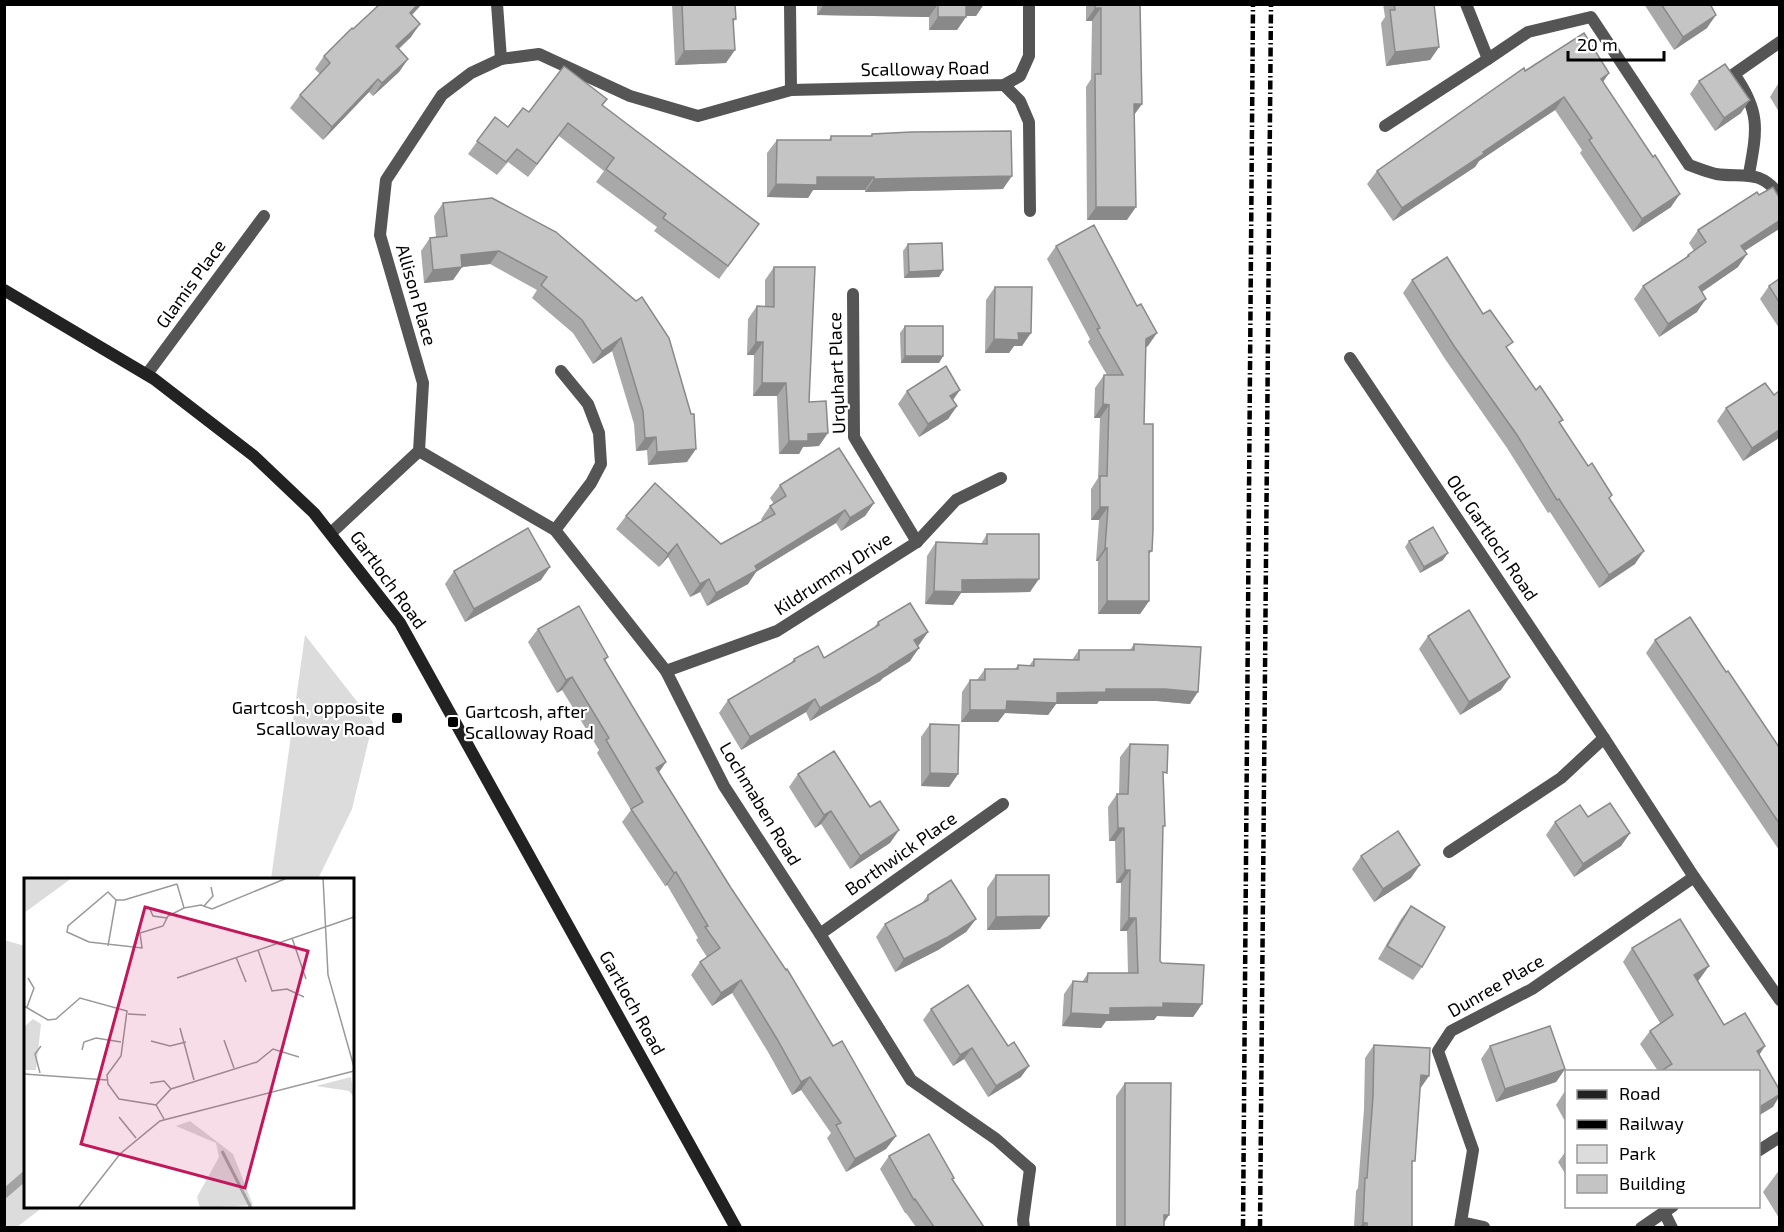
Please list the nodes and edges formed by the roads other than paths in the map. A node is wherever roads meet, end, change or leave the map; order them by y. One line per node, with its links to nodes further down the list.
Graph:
1 (497, 4): 6 (street)
2 (790, 4): 9 (street)
3 (1029, 4): 8 (street, Scalloway Road)
4 (1466, 4): 7 (street)
5 (1779, 42): 11 (street)
6 (501, 59): 9 (street, Allison Place); 20 (street, Allison Place)
7 (1488, 59): 10 (street); 11 (street)
8 (1004, 85): 9 (street, Scalloway Road); 13 (street)
9 (791, 90)
10 (1385, 126)
11 (1749, 174): 12 (street)
12 (1779, 196)
13 (1030, 211)
14 (264, 216): 19 (street, Glamis Place)
15 (4, 290): 19 (main road, Gartloch Road)
16 (853, 294): 24 (street, Urquhart Place)
17 (1350, 358): 26 (street, Old Gartloch Road)
18 (561, 371): 22 (street)
19 (147, 374): 23 (main road, Gartloch Road)
20 (419, 451): 22 (street, Lochmaben Road); 23 (street)
21 (1002, 478): 24 (street, Kildrummy Drive)
22 (555, 530): 25 (street, Lochmaben Road)
23 (331, 533): 36 (main road, Gartloch Road)
24 (917, 542): 25 (street, Kildrummy Drive)
25 (666, 671): 30 (street, Lochmaben Road)
26 (1604, 738): 28 (street); 29 (street, Old Gartloch Road)
27 (1003, 804): 30 (street, Borthwick Place)
28 (1449, 852)
29 (1694, 877): 31 (street, Old Gartloch Road); 35 (street, Dunree Place)
30 (820, 934): 37 (street, Lochmaben Road)
31 (1779, 1000)
32 (1779, 1137): 33 (street)
33 (1760, 1150)
34 (1668, 1209): 39 (street); 40 (street)
35 (1461, 1225): 38 (street, Dunree Place)
36 (736, 1227)
37 (1024, 1227)
38 (1484, 1227)
39 (1641, 1227)
40 (1672, 1227)

